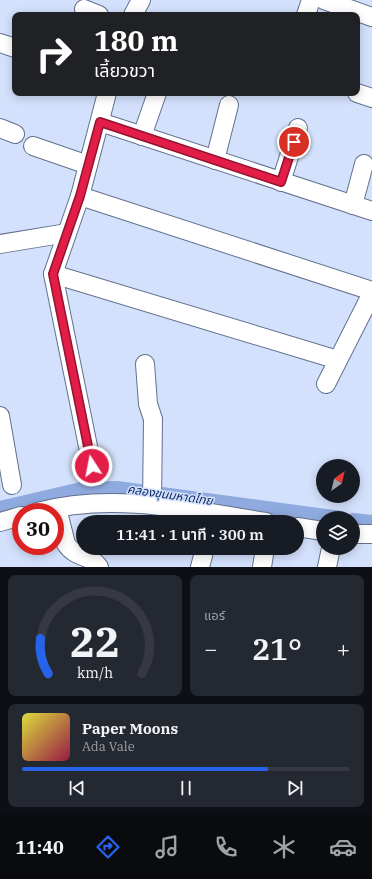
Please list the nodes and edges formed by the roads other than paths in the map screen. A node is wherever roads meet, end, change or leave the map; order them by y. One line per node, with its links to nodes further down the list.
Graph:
1 (141, 0): 4 (street)
2 (311, 0): 5 (street)
3 (324, 0): 6 (street)
4 (135, 12)
5 (307, 12)
6 (358, 12)
7 (360, 13): 8 (street)
8 (372, 17)
9 (0, 43): 10 (street)
10 (12, 47)
11 (360, 94): 14 (street)
12 (105, 96): 16 (street)
13 (156, 96): 18 (street)
14 (372, 98)
15 (229, 105): 20 (street)
16 (100, 122): 18 (street); 22 (street)
17 (298, 128): 23 (street)
18 (142, 136): 20 (street)
19 (33, 146): 22 (street)
20 (215, 160): 23 (street)
21 (364, 164): 25 (street)
22 (88, 165): 24 (street)
23 (281, 182): 25 (street)
24 (80, 196): 27 (street); 30 (street)
25 (353, 205): 26 (street)
26 (372, 211)
27 (67, 233): 28 (street); 29 (street)
28 (0, 244)
29 (53, 274): 31 (street); 35 (street)
30 (372, 292): 31 (street)
31 (338, 360): 33 (street)
32 (145, 364): 37 (street)
33 (326, 384)
34 (0, 416): 36 (street)
35 (92, 466)
36 (12, 485)
37 (151, 500): 38 (street); 39 (street)
38 (64, 507)
39 (203, 515)
40 (12, 519): 41 (street)
41 (0, 522)
42 (304, 528): 43 (street)
43 (316, 530)
44 (360, 534): 45 (street)
45 (372, 534)
46 (64, 535): 50 (street)
47 (203, 555): 51 (street)
48 (264, 555): 52 (street)
49 (330, 555): 53 (street)
50 (99, 567)
51 (200, 567)
52 (262, 567)
53 (327, 567)

